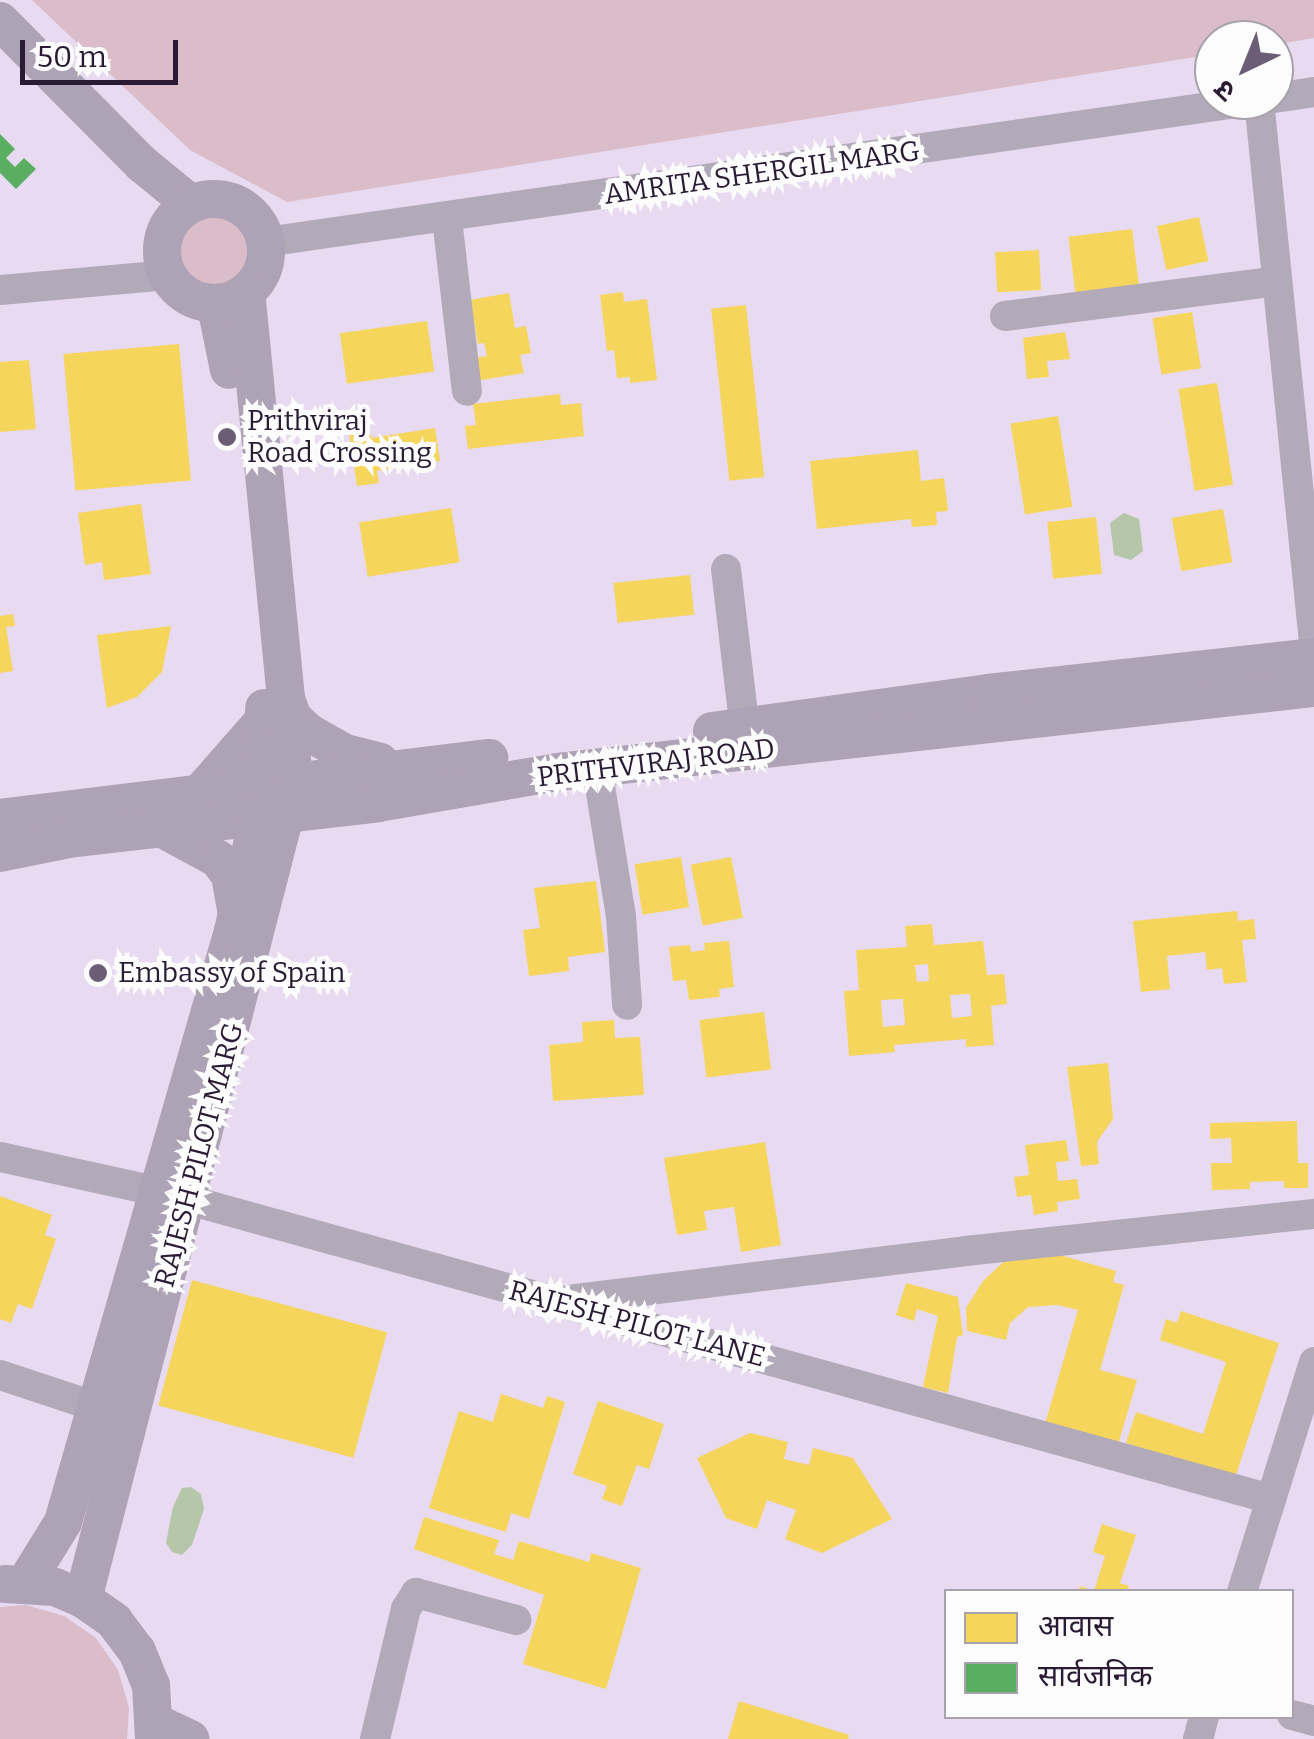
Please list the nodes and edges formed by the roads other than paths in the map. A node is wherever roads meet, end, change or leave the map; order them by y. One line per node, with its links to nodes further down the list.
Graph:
1 (0, 21): 5 (main road)
2 (0, 47): 8 (main road)
3 (1194, 109): 6 (street, AMRITA SHERGIL MARG)
4 (1260, 120): 9 (street)
5 (191, 204): 7 (main road); 8 (main road)
6 (447, 219): 7 (street, AMRITA SHERGIL MARG); 15 (street)
7 (265, 242): 11 (main road)
8 (165, 259): 10 (street); 12 (main road)
9 (1276, 280): 13 (street); 14 (street)
10 (3, 284)
11 (246, 292): 12 (main road); 19 (main road, RAJESH PILOT MARG)
12 (208, 302): 21 (main road, RAJESH PILOT MARG)
13 (1005, 316)
14 (1300, 382): 17 (street)
15 (467, 391)
16 (726, 568): 22 (street)
17 (1314, 642)
18 (1314, 657): 22 (main road, PRITHVIRAJ ROAD)
19 (281, 682): 23 (main road); 26 (main road, RAJESH PILOT MARG)
20 (1314, 688): 22 (main road, PRITHVIRAJ ROAD)
21 (264, 718): 25 (main road); 26 (main road, RAJESH PILOT MARG)
22 (745, 740): 23 (main road, PRITHVIRAJ ROAD); 24 (main road, PRITHVIRAJ ROAD)
23 (399, 766): 26 (main road, PRITHVIRAJ ROAD)
24 (597, 768): 27 (main road, PRITHVIRAJ ROAD); 33 (street)
25 (200, 793): 26 (main road, PRITHVIRAJ ROAD); 28 (main road, PRITHVIRAJ ROAD)
26 (276, 800): 27 (main road, PRITHVIRAJ ROAD); 29 (main road, PRITHVIRAJ ROAD); 31 (main road, RAJESH PILOT MARG); 32 (main road, RAJESH PILOT MARG)
27 (378, 802): 31 (main road)
28 (0, 818)
29 (163, 829): 30 (main road, PRITHVIRAJ ROAD); 32 (main road)
30 (0, 852)
31 (267, 896): 35 (main road, RAJESH PILOT MARG)
32 (234, 931): 35 (main road, RAJESH PILOT MARG)
33 (626, 1005)
34 (0, 1157): 35 (street, RAJESH PILOT LANE)
35 (172, 1196): 37 (street, RAJESH PILOT LANE); 40 (main road, RAJESH PILOT MARG); 44 (main road, RAJESH PILOT MARG)
36 (1314, 1214): 37 (street)
37 (555, 1301): 41 (street, RAJESH PILOT LANE)
38 (1314, 1362): 41 (street)
39 (0, 1375): 40 (street)
40 (97, 1406): 42 (main road, RAJESH PILOT MARG)
41 (1271, 1500): 43 (street)
42 (13, 1583): 44 (main road)
43 (1243, 1589)
44 (83, 1599): 46 (main road)
45 (516, 1620): 48 (street)
46 (155, 1731): 47 (main road)
47 (190, 1739)
48 (375, 1739)

